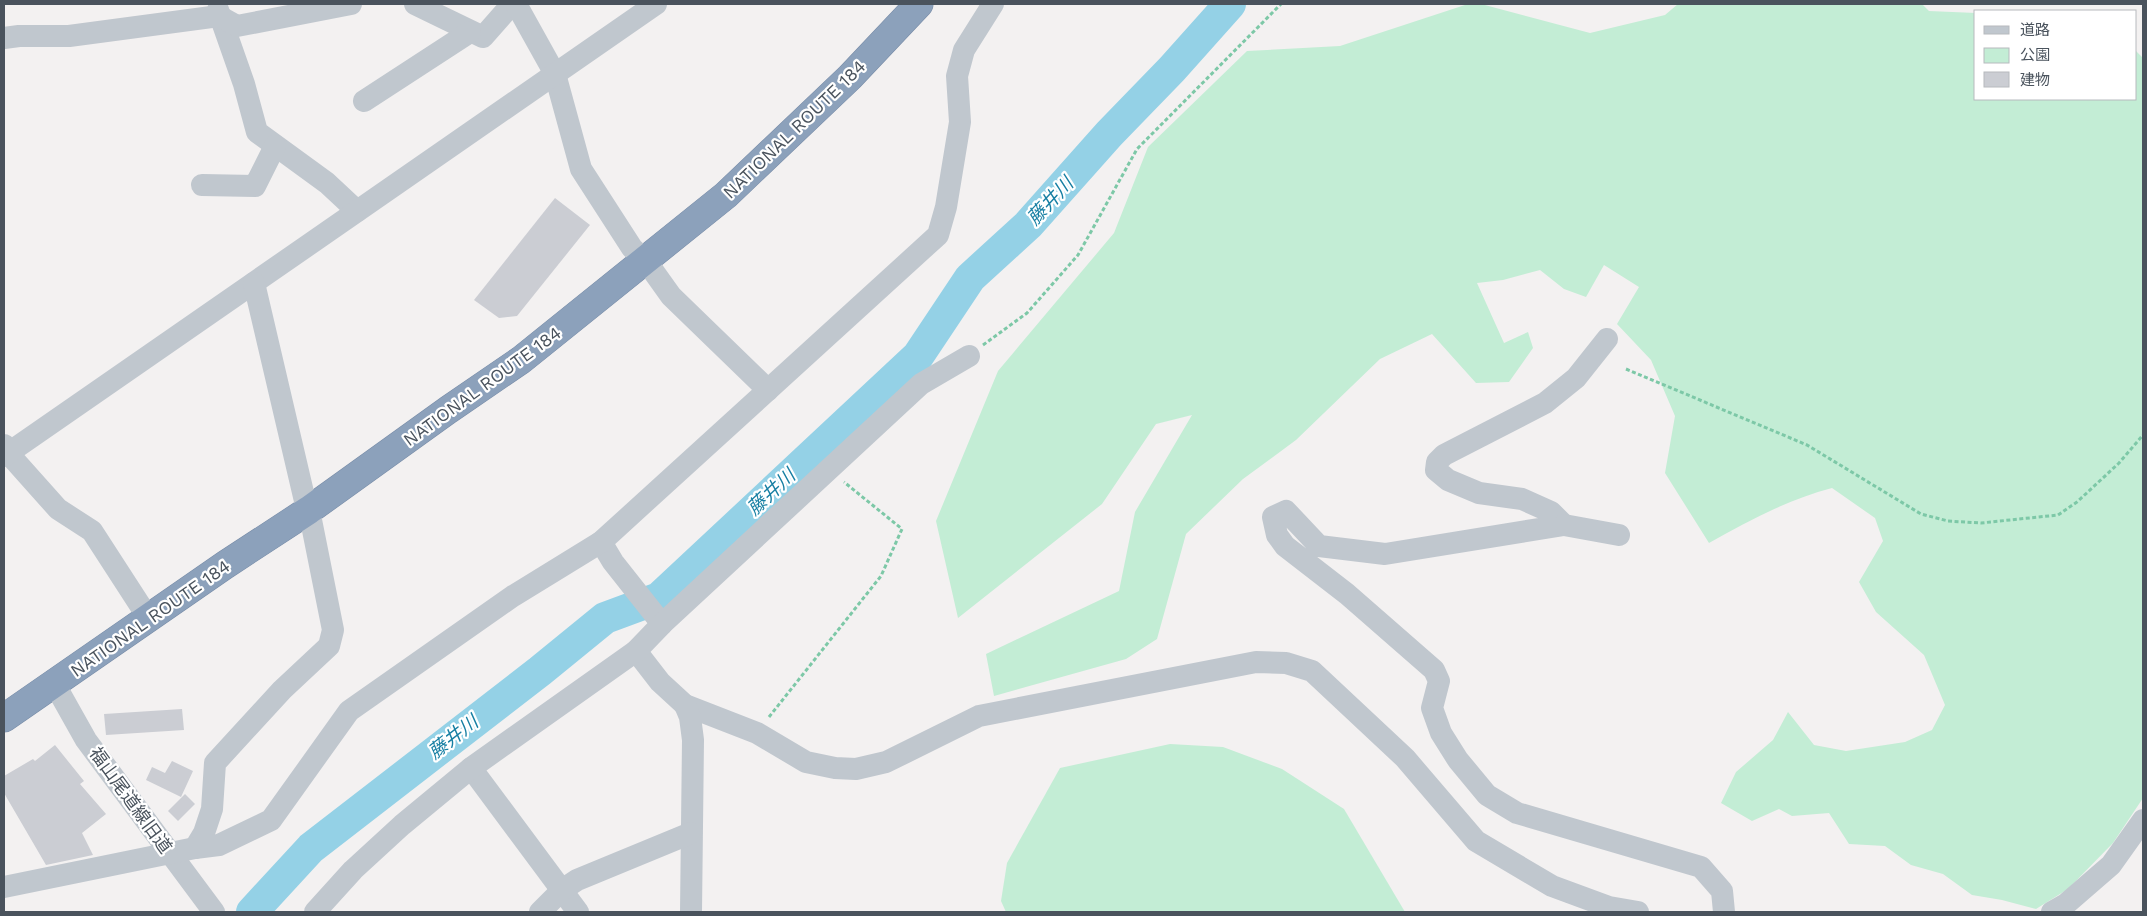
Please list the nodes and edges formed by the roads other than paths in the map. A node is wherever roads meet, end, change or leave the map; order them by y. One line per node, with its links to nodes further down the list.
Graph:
1 (351, 4): 8 (street)
2 (415, 4): 9 (street)
3 (512, 4): 9 (street)
4 (516, 4): 11 (street)
5 (656, 4): 11 (street)
6 (919, 4): 16 (highway, NATIONAL ROUTE 184)
7 (993, 4): 20 (street)
8 (218, 10): 10 (street); 13 (street)
9 (470, 32): 12 (street)
10 (4, 38)
11 (555, 74): 15 (street); 16 (street)
12 (364, 101)
13 (275, 146): 14 (street); 15 (street)
14 (202, 185)
15 (357, 212): 17 (street)
16 (646, 262): 20 (street); 22 (highway, NATIONAL ROUTE 184)
17 (254, 283): 21 (street); 22 (street)
18 (1607, 338): 23 (street)
19 (968, 356): 27 (street)
20 (768, 390): 25 (street)
21 (5, 451): 26 (street)
22 (309, 510): 26 (highway, NATIONAL ROUTE 184); 35 (street)
23 (1564, 525): 24 (street); 45 (street)
24 (1619, 535)
25 (600, 542): 27 (street); 35 (street)
26 (149, 619): 29 (highway, NATIONAL ROUTE 184)
27 (659, 620): 28 (street)
28 (636, 652): 30 (street); 32 (street)
29 (54, 683): 31 (highway, NATIONAL ROUTE 184); 36 (street, 福山尾道線旧道)
30 (685, 705): 34 (street); 44 (street)
31 (4, 718)
32 (471, 768): 38 (street); 40 (street)
33 (2143, 820): 46 (street)
34 (691, 833): 38 (street); 43 (street)
35 (195, 848): 36 (street)
36 (171, 854): 37 (street); 39 (street, 福山尾道線旧道)
37 (4, 887)
38 (562, 890): 41 (street); 42 (street)
39 (203, 906)
40 (315, 912)
41 (540, 912)
42 (578, 912)
43 (691, 912)
44 (1638, 912)
45 (1724, 912)
46 (2052, 912)

